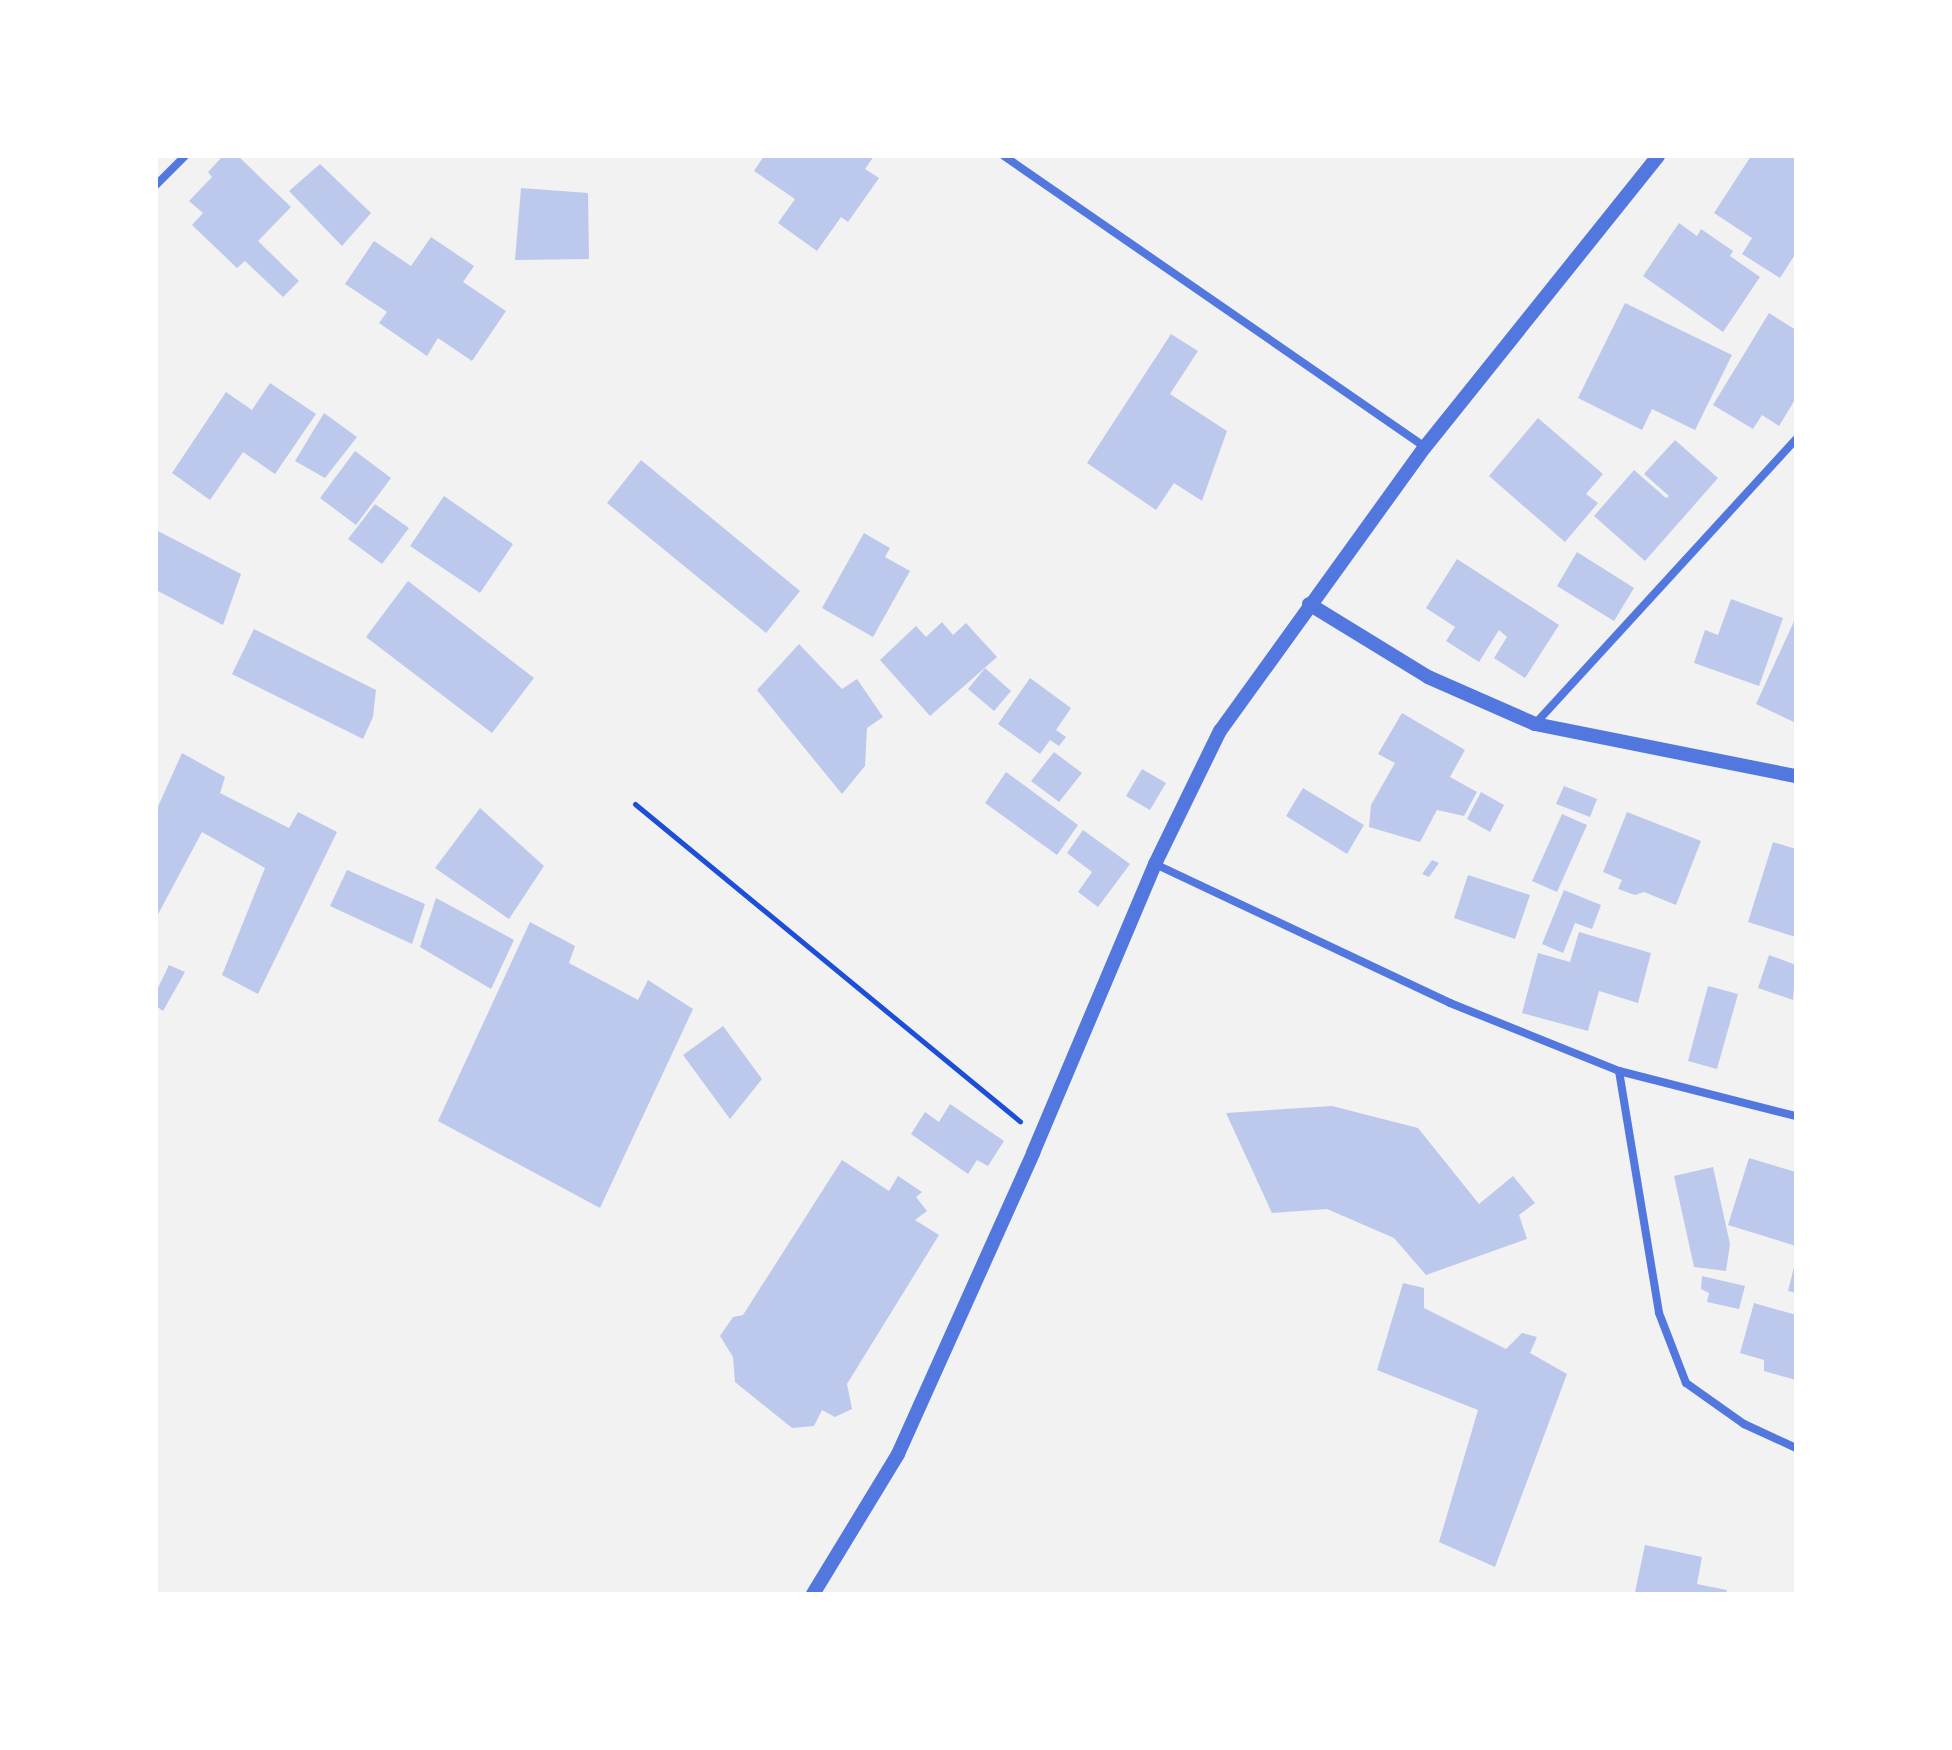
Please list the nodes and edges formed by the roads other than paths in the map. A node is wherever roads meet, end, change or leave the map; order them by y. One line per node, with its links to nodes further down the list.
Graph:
1 (185, 156): 4 (street)
2 (1004, 156): 6 (street)
3 (1658, 156): 6 (street)
4 (156, 185)
5 (1796, 439): 8 (street)
6 (1425, 447): 7 (street)
7 (1309, 604): 8 (street); 10 (street)
8 (1535, 724): 9 (street)
9 (1796, 776)
10 (1155, 864): 11 (street); 14 (street)
11 (1619, 1071): 12 (street); 13 (street)
12 (1796, 1116)
13 (1796, 1448)
14 (813, 1594)

